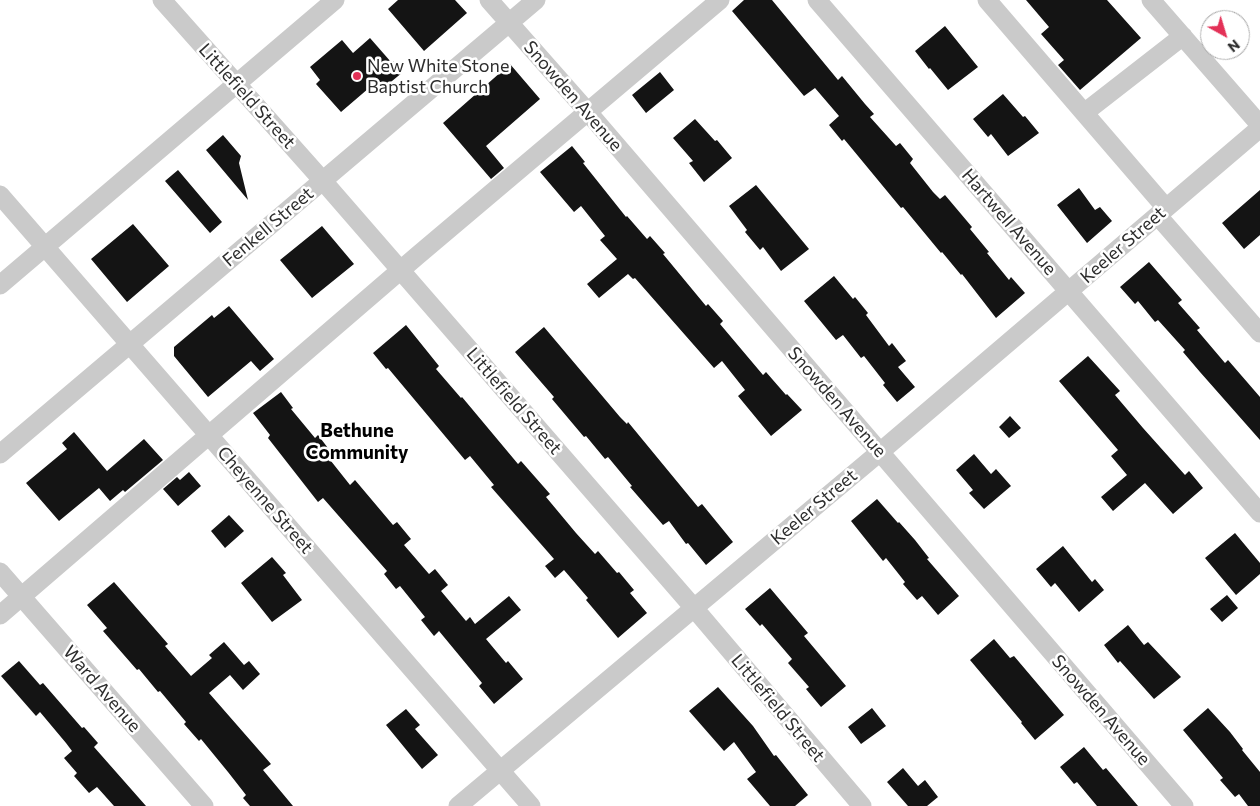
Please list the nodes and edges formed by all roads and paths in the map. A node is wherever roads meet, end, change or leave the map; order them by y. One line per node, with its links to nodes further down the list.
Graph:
1 (162, 0): 11 (street, Littlefield Street)
2 (335, 0): 11 (street)
3 (489, 0): 9 (street, Snowden Avenue)
4 (536, 0): 9 (street, Fenkell Street)
5 (720, 0): 12 (street)
6 (817, 0): 21 (street, Hartwell Avenue)
7 (987, 0): 13 (street)
8 (1151, 0): 10 (street)
9 (509, 23): 12 (street, Snowden Avenue); 15 (street, Fenkell Street)
10 (1183, 36): 13 (street); 14 (street)
11 (236, 84): 15 (street, Littlefield Street); 18 (street)
12 (587, 111): 19 (street); 25 (street, Snowden Avenue)
13 (1084, 113): 17 (street)
14 (1260, 126): 17 (street, Keeler Street)
15 (323, 181): 19 (street, Littlefield Street); 23 (street, Fenkell Street)
16 (0, 195): 18 (street, Cheyenne Street)
17 (1162, 212): 21 (street, Keeler Street); 22 (street)
18 (45, 247): 20 (street); 23 (street, Cheyenne Street)
19 (400, 270): 24 (street); 30 (street, Littlefield Street)
20 (0, 285)
21 (1069, 291): 25 (street, Keeler Street); 27 (street, Hartwell Avenue)
22 (1260, 333)
23 (129, 343): 24 (street, Cheyenne Street); 26 (street, Fenkell Street)
24 (208, 435): 29 (street); 32 (street, Cheyenne Street)
25 (880, 452): 30 (street, Keeler Street); 37 (street, Snowden Avenue)
26 (0, 454)
27 (1260, 513)
28 (0, 572): 29 (street, Ward Avenue)
29 (21, 597): 31 (street); 33 (street, Ward Avenue)
30 (694, 608): 32 (street, Keeler Street); 36 (street, Littlefield Street)
31 (0, 615)
32 (501, 771): 34 (street, Keeler Street); 35 (street, Cheyenne Street)
33 (204, 806)
34 (458, 806)
35 (531, 806)
36 (862, 806)
37 (1184, 806)

